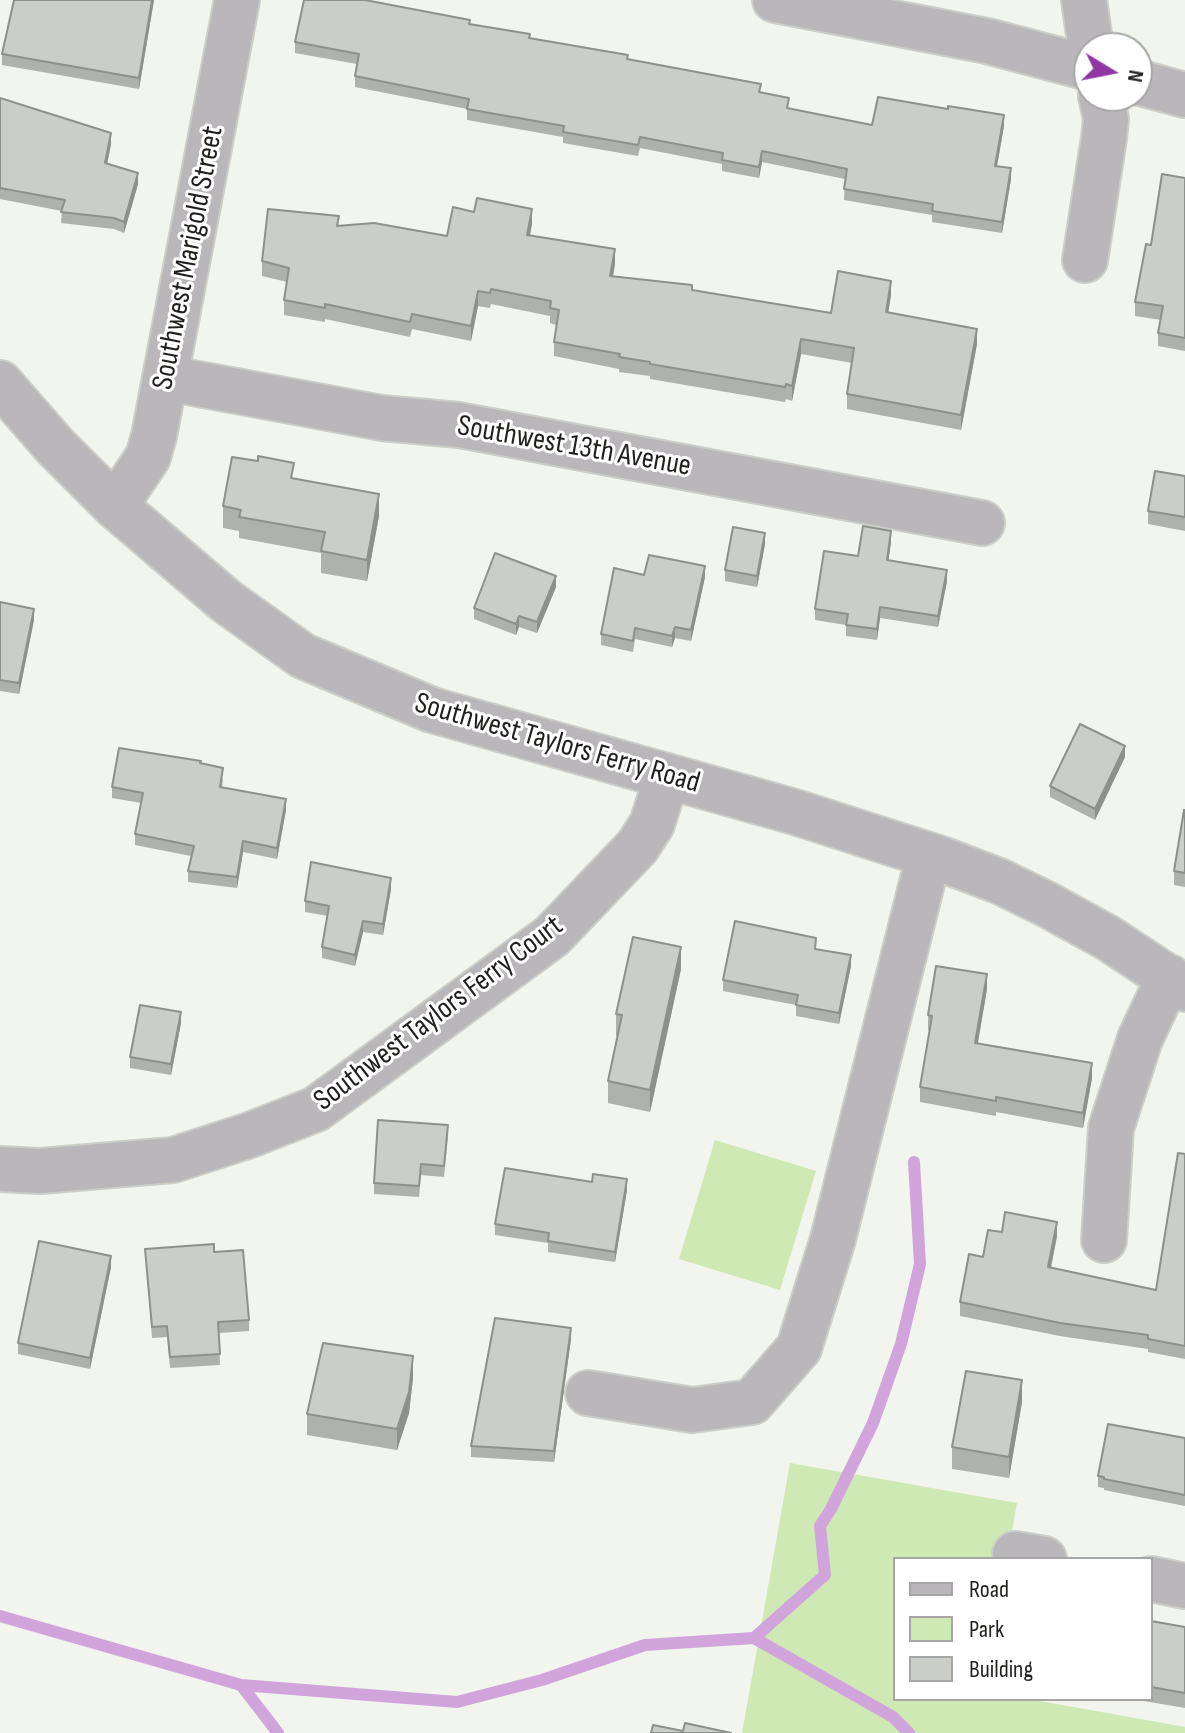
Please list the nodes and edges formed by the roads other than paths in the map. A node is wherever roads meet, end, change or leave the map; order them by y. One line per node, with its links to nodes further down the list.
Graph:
1 (237, 0): 10 (street, Southwest Marigold Street)
2 (775, 0): 5 (street)
3 (1084, 0): 4 (street)
4 (1089, 32)
5 (1073, 64)
6 (1153, 86): 7 (street)
7 (1185, 95)
8 (1104, 112): 9 (street)
9 (1085, 260)
10 (166, 378): 12 (street, Southwest Marigold Street); 13 (street, Southwest 13th Avenue)
11 (0, 383): 12 (street, Southwest Taylors Ferry Road)
12 (115, 506): 14 (street, Southwest Taylors Ferry Road)
13 (982, 523)
14 (667, 777): 15 (street, Southwest Taylors Ferry Road); 17 (street, Southwest Taylors Ferry Court)
15 (929, 855): 16 (street, Southwest Taylors Ferry Road); 19 (street)
16 (1177, 983): 18 (street)
17 (0, 1169)
18 (1104, 1240)
19 (588, 1393)
20 (1153, 1579): 21 (street)
21 (1185, 1586)

